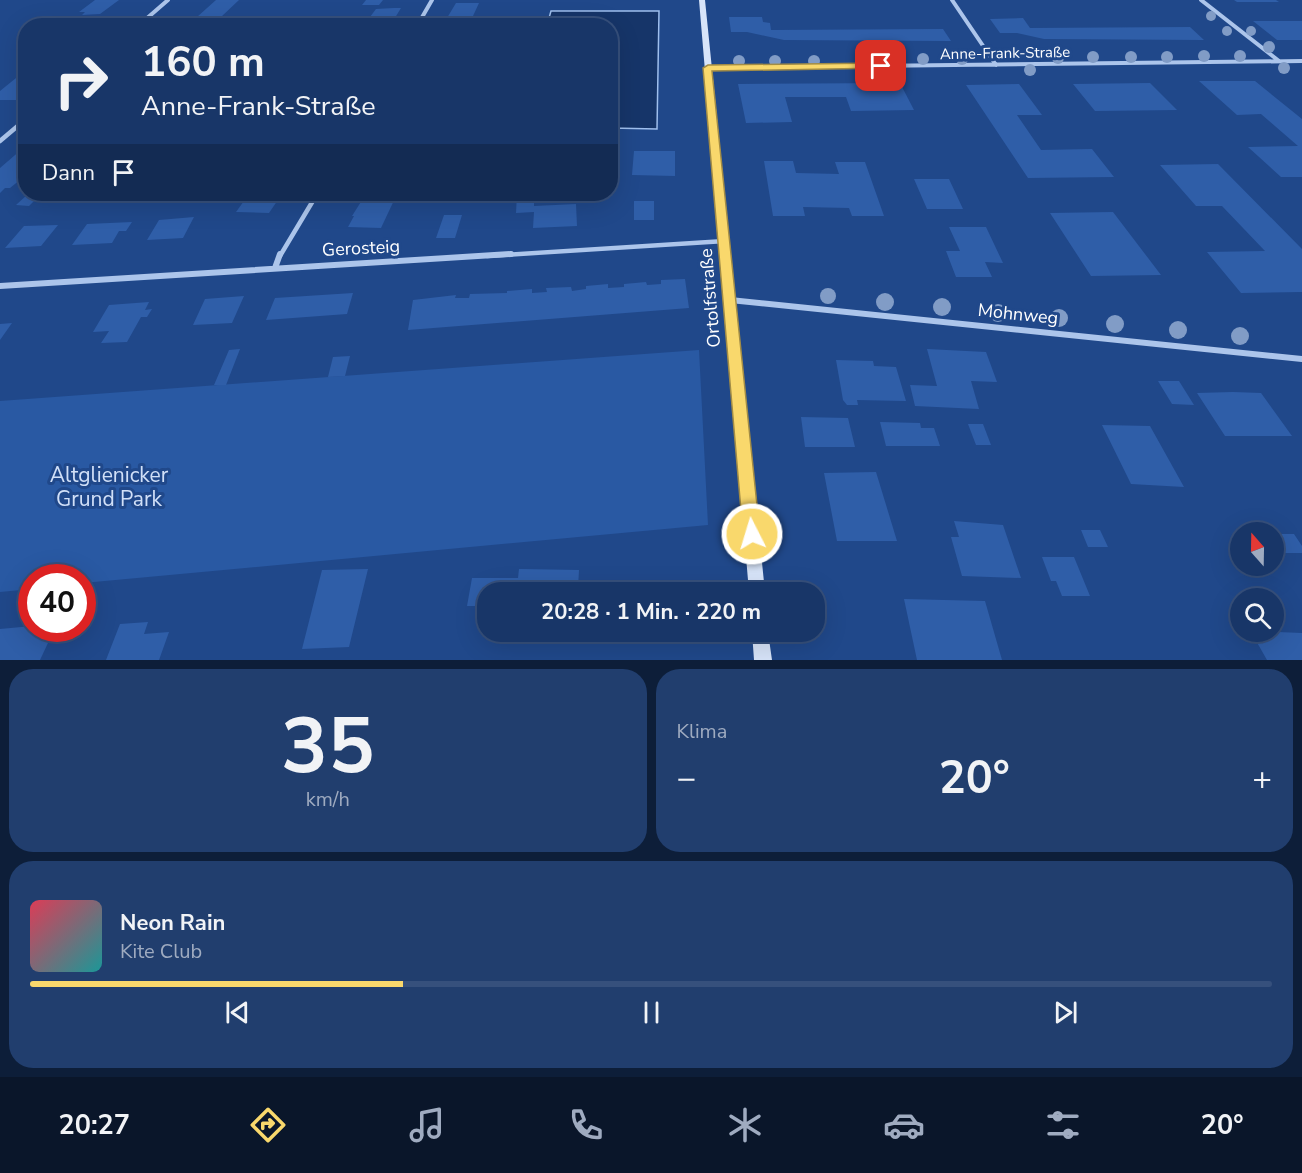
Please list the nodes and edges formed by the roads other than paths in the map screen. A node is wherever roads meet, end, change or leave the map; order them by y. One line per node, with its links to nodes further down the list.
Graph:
1 (168, 0): 6 (street)
2 (432, 0): 7 (street)
3 (702, 0): 11 (street, Ortolfstraße)
4 (952, 0): 10 (street)
5 (1201, 0): 8 (street)
6 (147, 18)
7 (422, 18)
8 (1279, 62): 9 (street, Anne-Frank-Straße); 10 (street, Anne-Frank-Straße)
9 (1302, 62)
10 (996, 65): 11 (street, Anne-Frank-Straße)
11 (708, 68): 15 (street, Ortolfstraße)
12 (18, 126): 13 (street)
13 (0, 141)
14 (313, 201): 16 (street)
15 (724, 241): 16 (street, Gerosteig); 18 (street, Ortolfstraße)
16 (275, 268): 17 (street, Gerosteig)
17 (0, 286)
18 (730, 300): 19 (street, Mohnweg); 20 (street, Ortolfstraße)
19 (1302, 359)
20 (756, 582)
21 (761, 642): 22 (street)
22 (763, 660)

